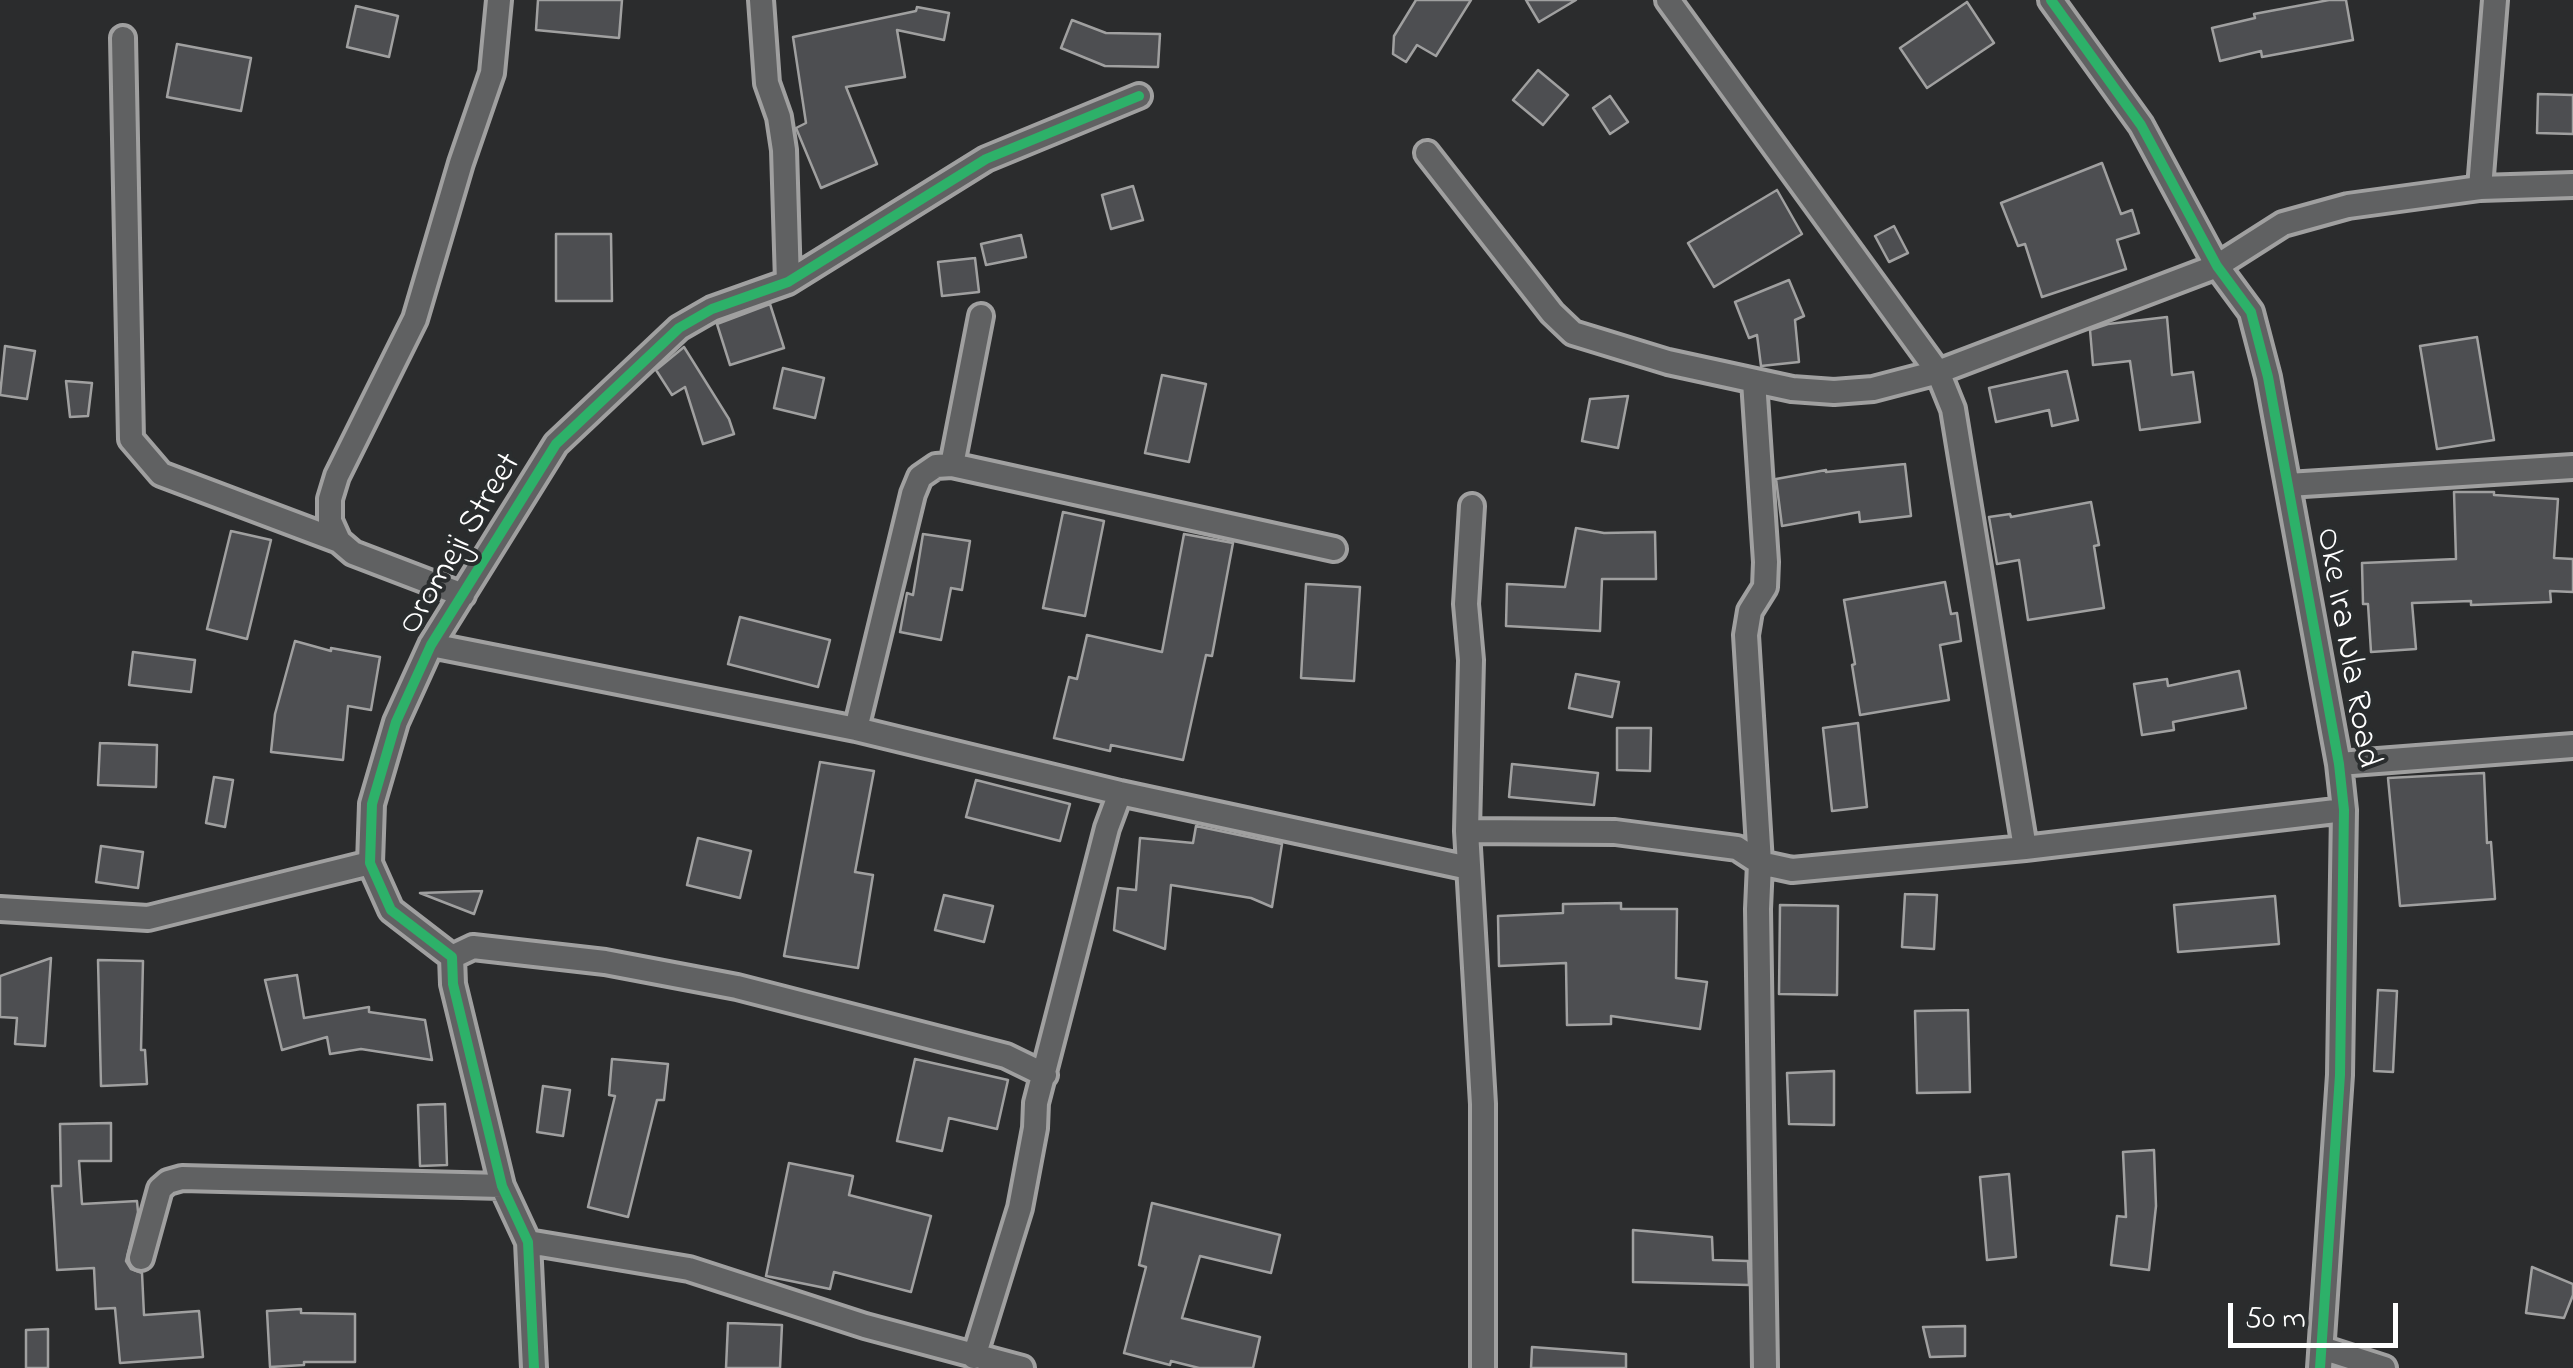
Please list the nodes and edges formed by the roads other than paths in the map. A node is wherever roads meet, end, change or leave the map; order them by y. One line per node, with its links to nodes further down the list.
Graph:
1 (499, 0): 20 (street)
2 (760, 0): 12 (street)
3 (1668, 0): 14 (street)
4 (2051, 0): 11 (street, Oke Ira Nla Road)
5 (2495, 0): 10 (street)
6 (122, 38): 20 (street)
7 (1140, 96): 12 (street, Oromeji Street)
8 (1427, 152): 15 (street)
9 (2573, 185): 10 (street)
10 (2480, 188): 11 (street)
11 (2216, 266): 14 (street); 18 (street, Oke Ira Nla Road)
12 (788, 282): 22 (street, Oromeji Street)
13 (982, 316): 16 (street)
14 (1938, 372): 15 (street); 30 (street)
15 (1754, 381): 32 (street)
16 (952, 466): 21 (street); 24 (street)
17 (2573, 467): 18 (street)
18 (2288, 485): 26 (street, Oke Ira Nla Road)
19 (1472, 506): 29 (street)
20 (339, 540): 22 (street)
21 (1334, 549)
22 (462, 595): 23 (street, Oromeji Street)
23 (431, 644): 24 (street); 31 (street, Oromeji Street)
24 (856, 729): 27 (street)
25 (2573, 746): 26 (street)
26 (2339, 764): 28 (street, Oke Ira Nla Road)
27 (1120, 793): 33 (street); 36 (street)
28 (2344, 810): 30 (street); 40 (street, Oke Ira Nla Road)
29 (1467, 831): 32 (street); 33 (street)
30 (2026, 848): 32 (street)
31 (370, 863): 34 (street); 35 (street, Oromeji Street)
32 (1760, 863): 45 (street)
33 (1469, 868): 44 (street)
34 (0, 908)
35 (452, 957): 36 (street); 37 (street)
36 (1045, 1075): 41 (street)
37 (502, 1186): 38 (street); 39 (street)
38 (528, 1242): 41 (street); 42 (street)
39 (141, 1258)
40 (2321, 1358): 46 (street)
41 (986, 1362): 43 (street)
42 (534, 1368)
43 (1022, 1368)
44 (1483, 1368)
45 (1765, 1368)
46 (2384, 1368)

